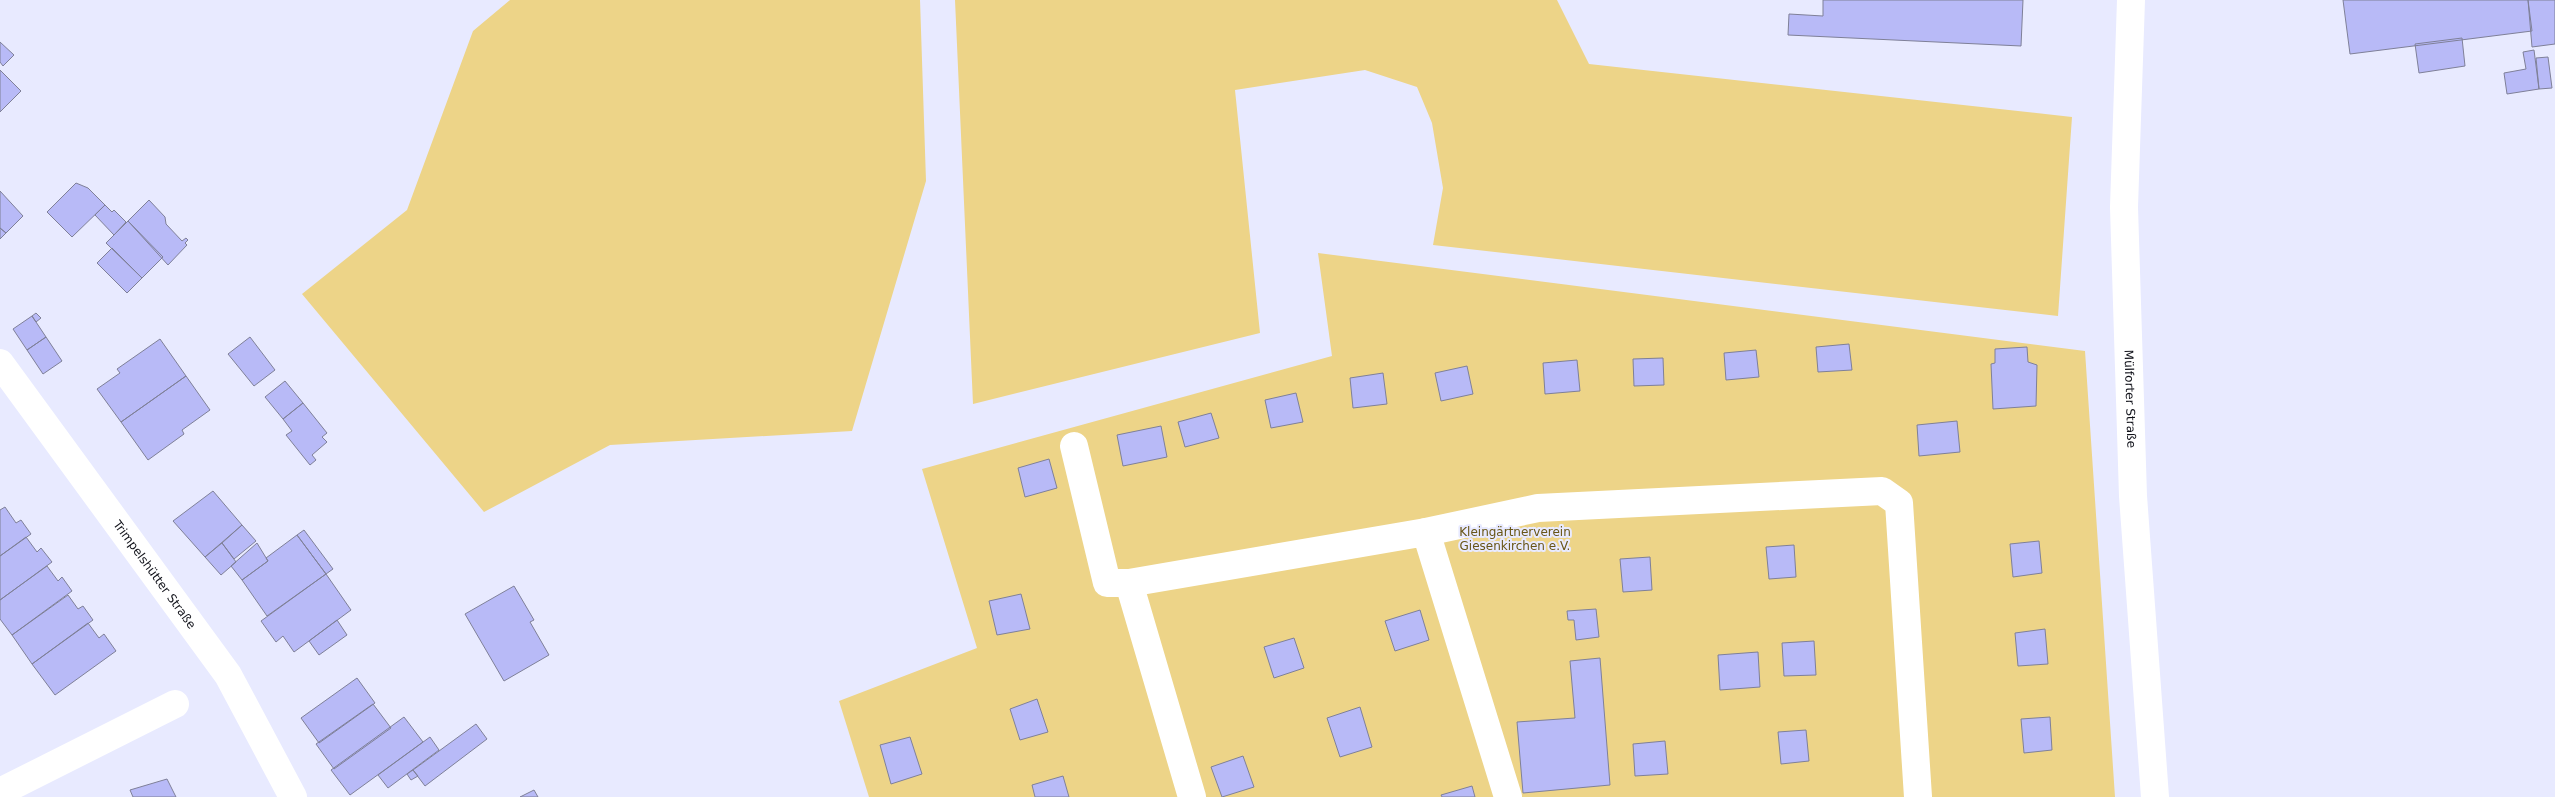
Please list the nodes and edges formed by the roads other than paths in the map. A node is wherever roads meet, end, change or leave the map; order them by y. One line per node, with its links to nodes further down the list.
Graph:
1 (2132, 0): 12 (main road, Mülforter Straße)
2 (0, 363): 8 (main road, Trimpelshütter Straße)
3 (1074, 446): 5 (main road)
4 (1426, 532): 5 (main road); 10 (main road); 11 (main road)
5 (1129, 583): 9 (main road)
6 (175, 704): 7 (main road)
7 (0, 792)
8 (294, 797)
9 (1192, 797)
10 (1508, 797)
11 (1918, 797)
12 (2155, 797)

